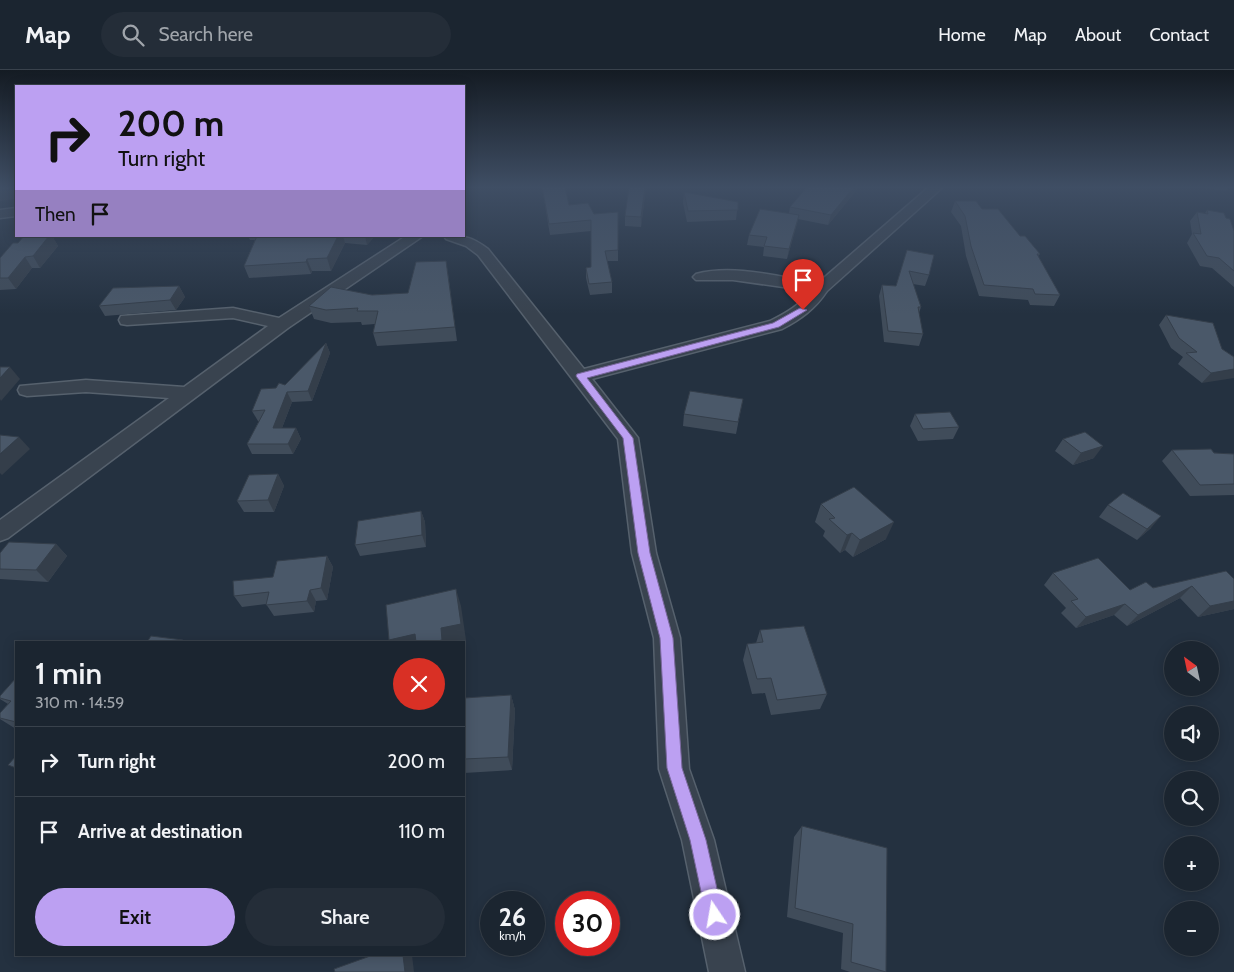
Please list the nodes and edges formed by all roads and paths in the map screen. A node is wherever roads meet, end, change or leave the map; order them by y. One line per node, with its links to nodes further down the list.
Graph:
1 (889, 229): 5 (street)
2 (414, 237): 7 (street)
3 (454, 237): 8 (street)
4 (702, 277): 5 (street)
5 (821, 288): 8 (street)
6 (127, 320): 7 (street)
7 (282, 324): 10 (street)
8 (581, 376): 12 (street)
9 (27, 390): 10 (street)
10 (190, 393): 11 (street)
11 (0, 532)
12 (727, 972)

